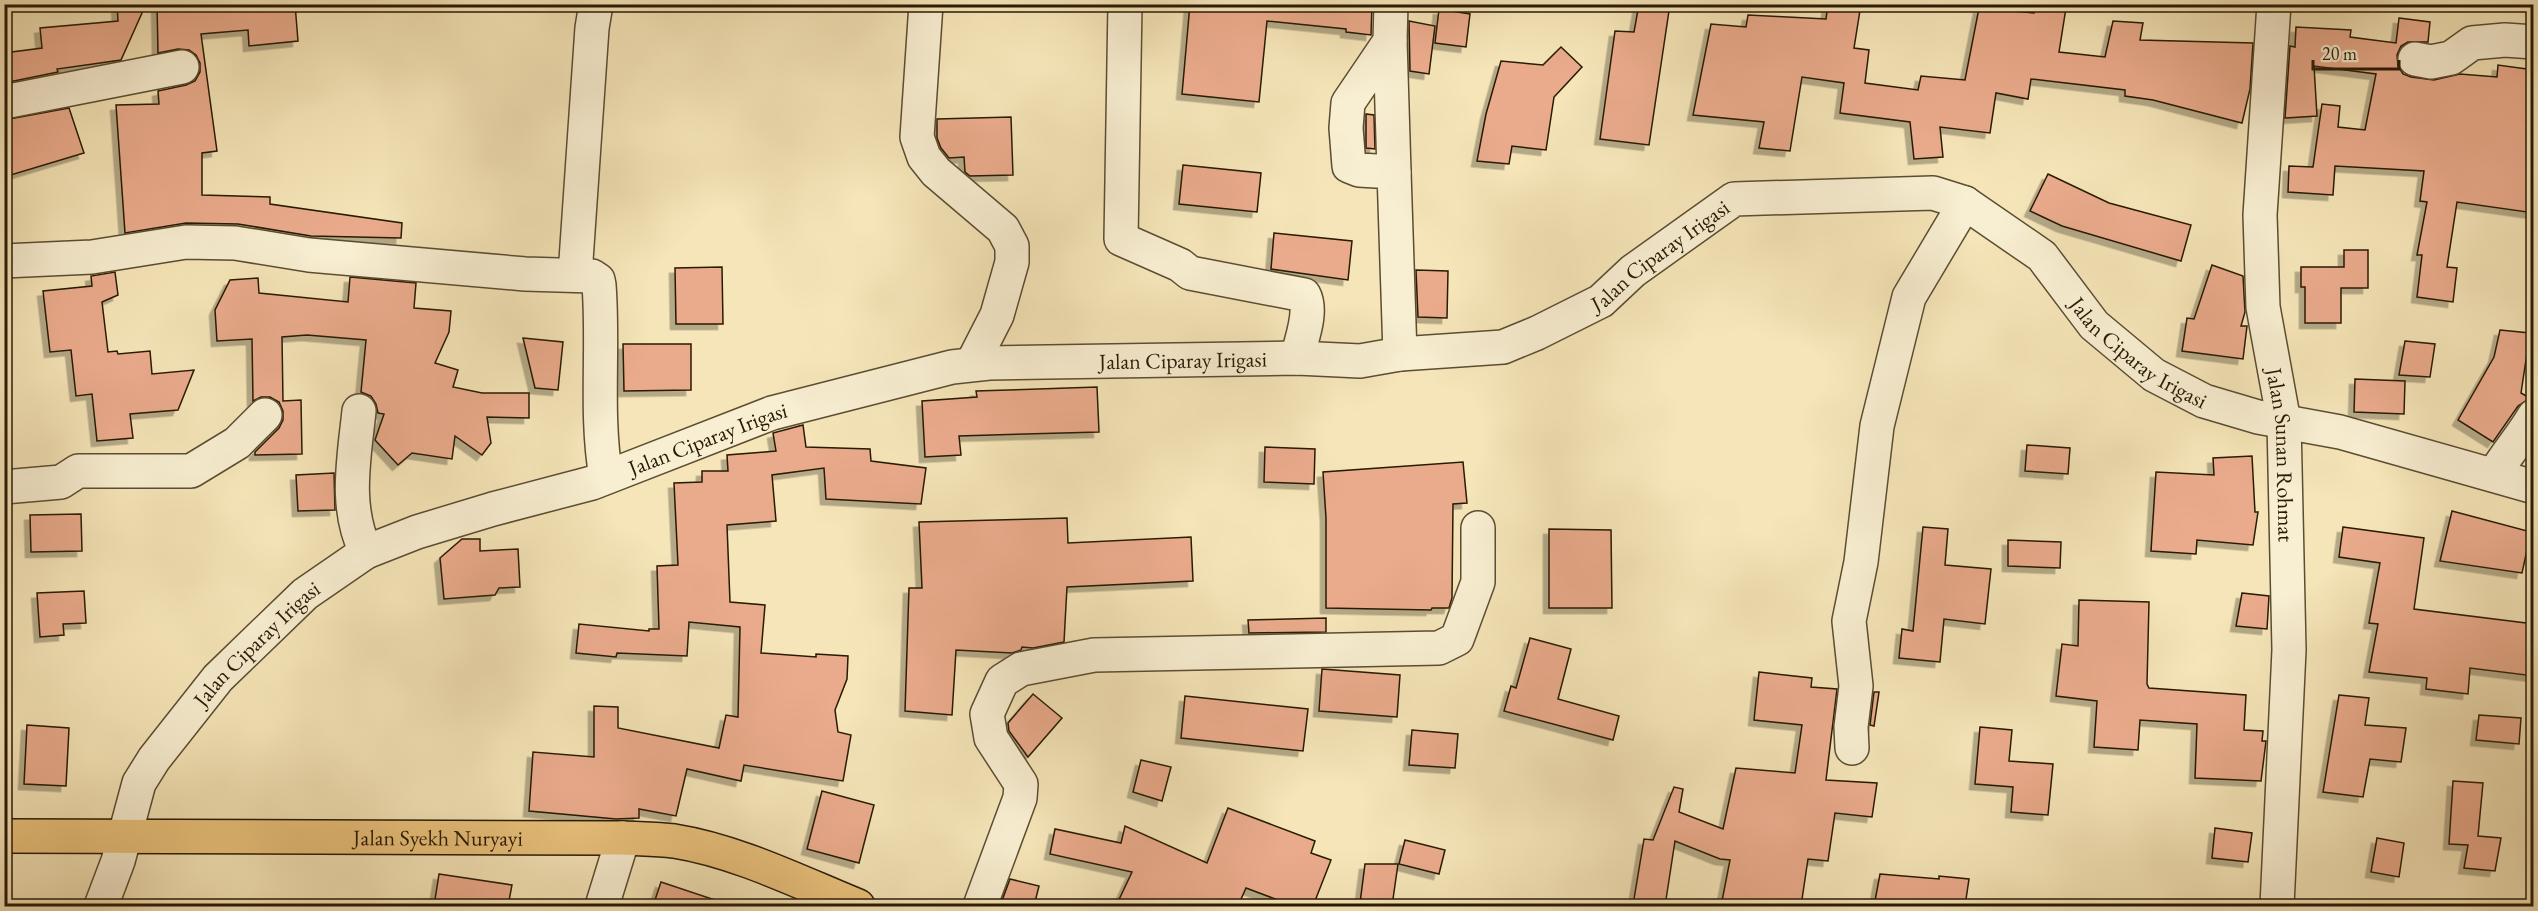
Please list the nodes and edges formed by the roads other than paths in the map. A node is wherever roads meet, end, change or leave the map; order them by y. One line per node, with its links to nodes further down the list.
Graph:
1 (596, 4): 14 (street)
2 (926, 4): 16 (street)
3 (1125, 4): 17 (street)
4 (1391, 4): 6 (street)
5 (2274, 4): 21 (street, Jalan Sunan Rohmat)
6 (1390, 41): 11 (street); 11 (street)
7 (2534, 42): 8 (street)
8 (2415, 59)
9 (182, 67): 10 (street)
10 (4, 102)
11 (1394, 172): 15 (street)
12 (1965, 203): 15 (street, Jalan Ciparay Irigasi); 21 (street, Jalan Ciparay Irigasi); 28 (street)
13 (4, 261): 14 (street)
14 (575, 275): 22 (street)
15 (1400, 354): 17 (street, Jalan Ciparay Irigasi)
16 (977, 356): 17 (street, Jalan Ciparay Irigasi); 22 (street, Jalan Ciparay Irigasi)
17 (1297, 358)
18 (359, 411): 27 (street)
19 (265, 415): 24 (street)
20 (2534, 416): 23 (street)
21 (2284, 422): 23 (street, Jalan Ciparay Irigasi); 36 (street, Jalan Sunan Rohmat)
22 (604, 465): 27 (street, Jalan Ciparay Irigasi)
23 (2494, 475): 25 (street, Jalan Ciparay Irigasi)
24 (4, 487)
25 (2534, 487)
26 (1478, 528): 35 (street)
27 (359, 534): 29 (street, Jalan Ciparay Irigasi)
28 (1852, 748)
29 (118, 835): 30 (main road, Jalan Syekh Nuryayi); 31 (main road, Jalan Syekh Nuryayi); 32 (street, Jalan Ciparay Irigasi)
30 (4, 836)
31 (623, 838): 33 (street); 34 (main road, Jalan Syekh Nuryayi)
32 (101, 906)
33 (602, 906)
34 (858, 906)
35 (980, 906)
36 (2277, 906)

